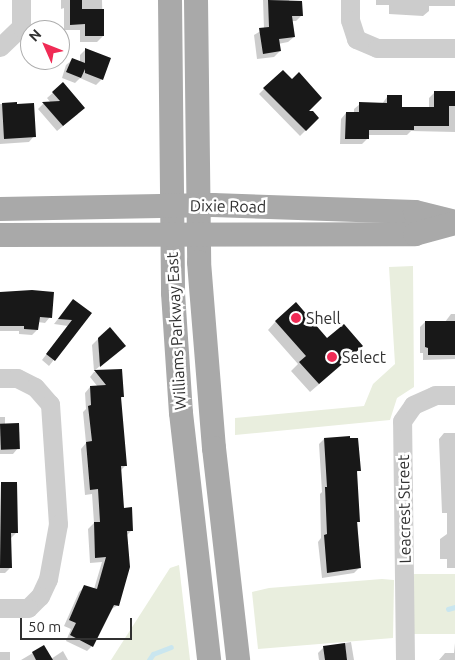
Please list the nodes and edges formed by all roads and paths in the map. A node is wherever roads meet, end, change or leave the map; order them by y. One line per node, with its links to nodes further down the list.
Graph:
1 (21, 0): 5 (street)
2 (170, 0): 7 (main road, Williams Parkway East)
3 (196, 0): 8 (main road, Williams Parkway East)
4 (350, 0): 6 (street)
5 (0, 47)
6 (455, 48)
7 (173, 206): 8 (main road, Dixie Road); 9 (main road, Dixie Road); 12 (main road, Williams Parkway East)
8 (197, 206): 10 (main road, Dixie Road); 13 (main road, Williams Parkway East)
9 (0, 209)
10 (455, 223): 13 (main road, Dixie Road)
11 (0, 235): 12 (main road, Dixie Road)
12 (172, 235): 13 (main road, Dixie Road); 17 (main road, Williams Parkway East)
13 (197, 235): 18 (main road, Williams Parkway East)
14 (0, 378): 16 (street)
15 (455, 395): 19 (street, Leacrest Street)
16 (0, 608)
17 (209, 660)
18 (238, 660)
19 (405, 660)

